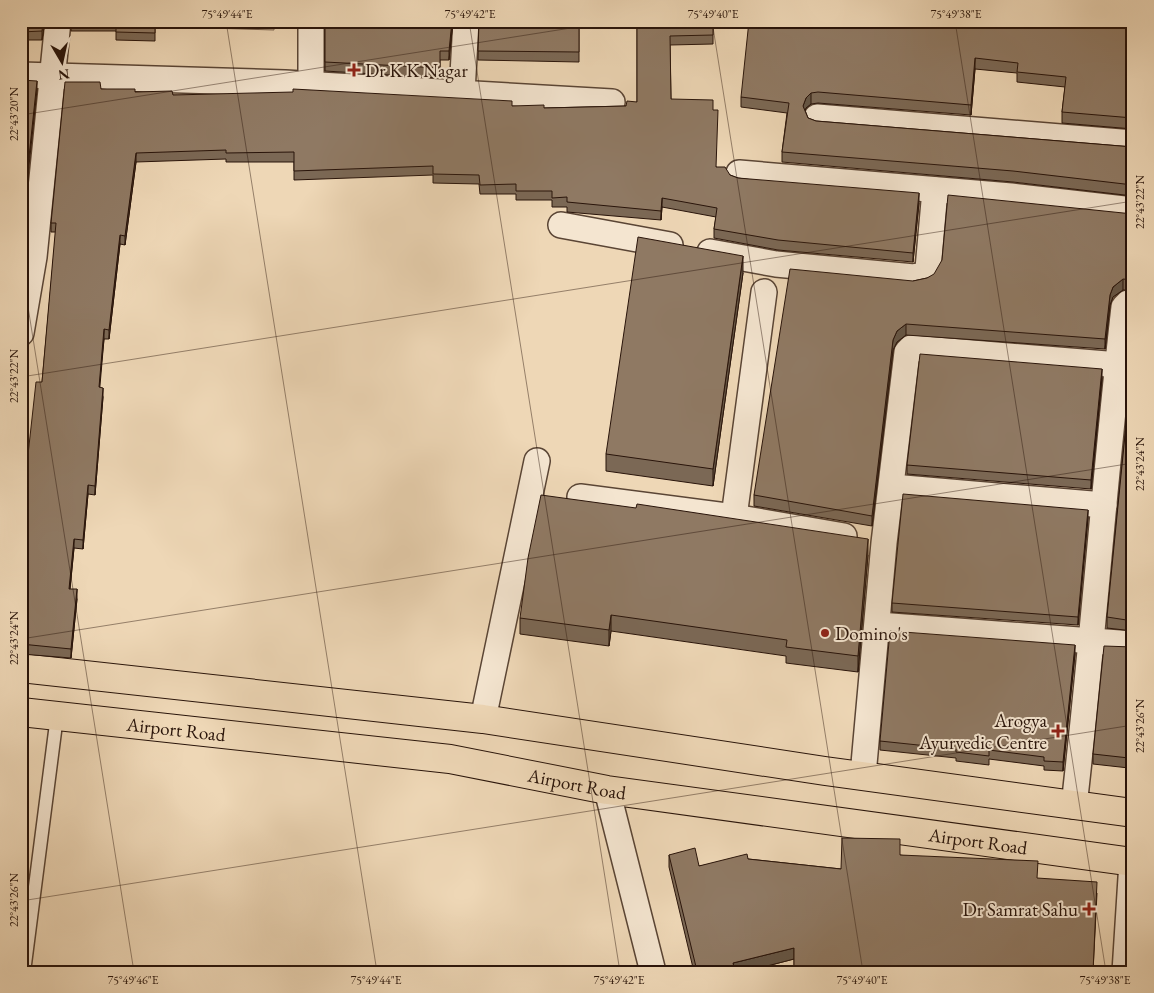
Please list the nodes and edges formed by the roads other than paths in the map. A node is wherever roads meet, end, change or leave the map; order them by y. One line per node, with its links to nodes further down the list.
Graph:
1 (58, 21): 7 (street)
2 (311, 21): 8 (street)
3 (466, 21): 9 (street)
4 (1093, 21): 5 (street)
5 (1133, 27)
6 (21, 75): 7 (street)
7 (52, 76): 8 (street); 17 (street)
8 (311, 84): 9 (street)
9 (462, 92): 10 (street)
10 (612, 102)
11 (817, 117): 12 (street)
12 (1133, 143)
13 (740, 173): 14 (street)
14 (935, 190): 15 (street); 16 (street)
15 (1133, 210)
16 (560, 225)
17 (28, 256): 20 (street)
18 (764, 292): 26 (street)
19 (1133, 303): 21 (street)
20 (21, 332)
21 (1119, 365): 23 (street); 25 (street)
22 (537, 461): 34 (street)
23 (892, 487): 25 (street); 27 (street)
24 (580, 497): 26 (street)
25 (1104, 505): 29 (street)
26 (734, 517): 27 (street)
27 (884, 542): 28 (street)
28 (878, 624): 29 (street); 35 (street)
29 (1092, 642): 30 (street); 37 (street)
30 (1133, 644)
31 (21, 668): 34 (main road)
32 (21, 712): 33 (main road, Airport Road)
33 (57, 716): 36 (main road, Airport Road); 40 (lane)
34 (484, 719): 35 (main road)
35 (863, 776): 37 (main road)
36 (607, 790): 39 (main road, Airport Road); 41 (street)
37 (1074, 806): 38 (main road)
38 (1133, 813)
39 (1132, 862): 42 (street)
40 (24, 972)
41 (653, 972)
42 (1125, 972)

